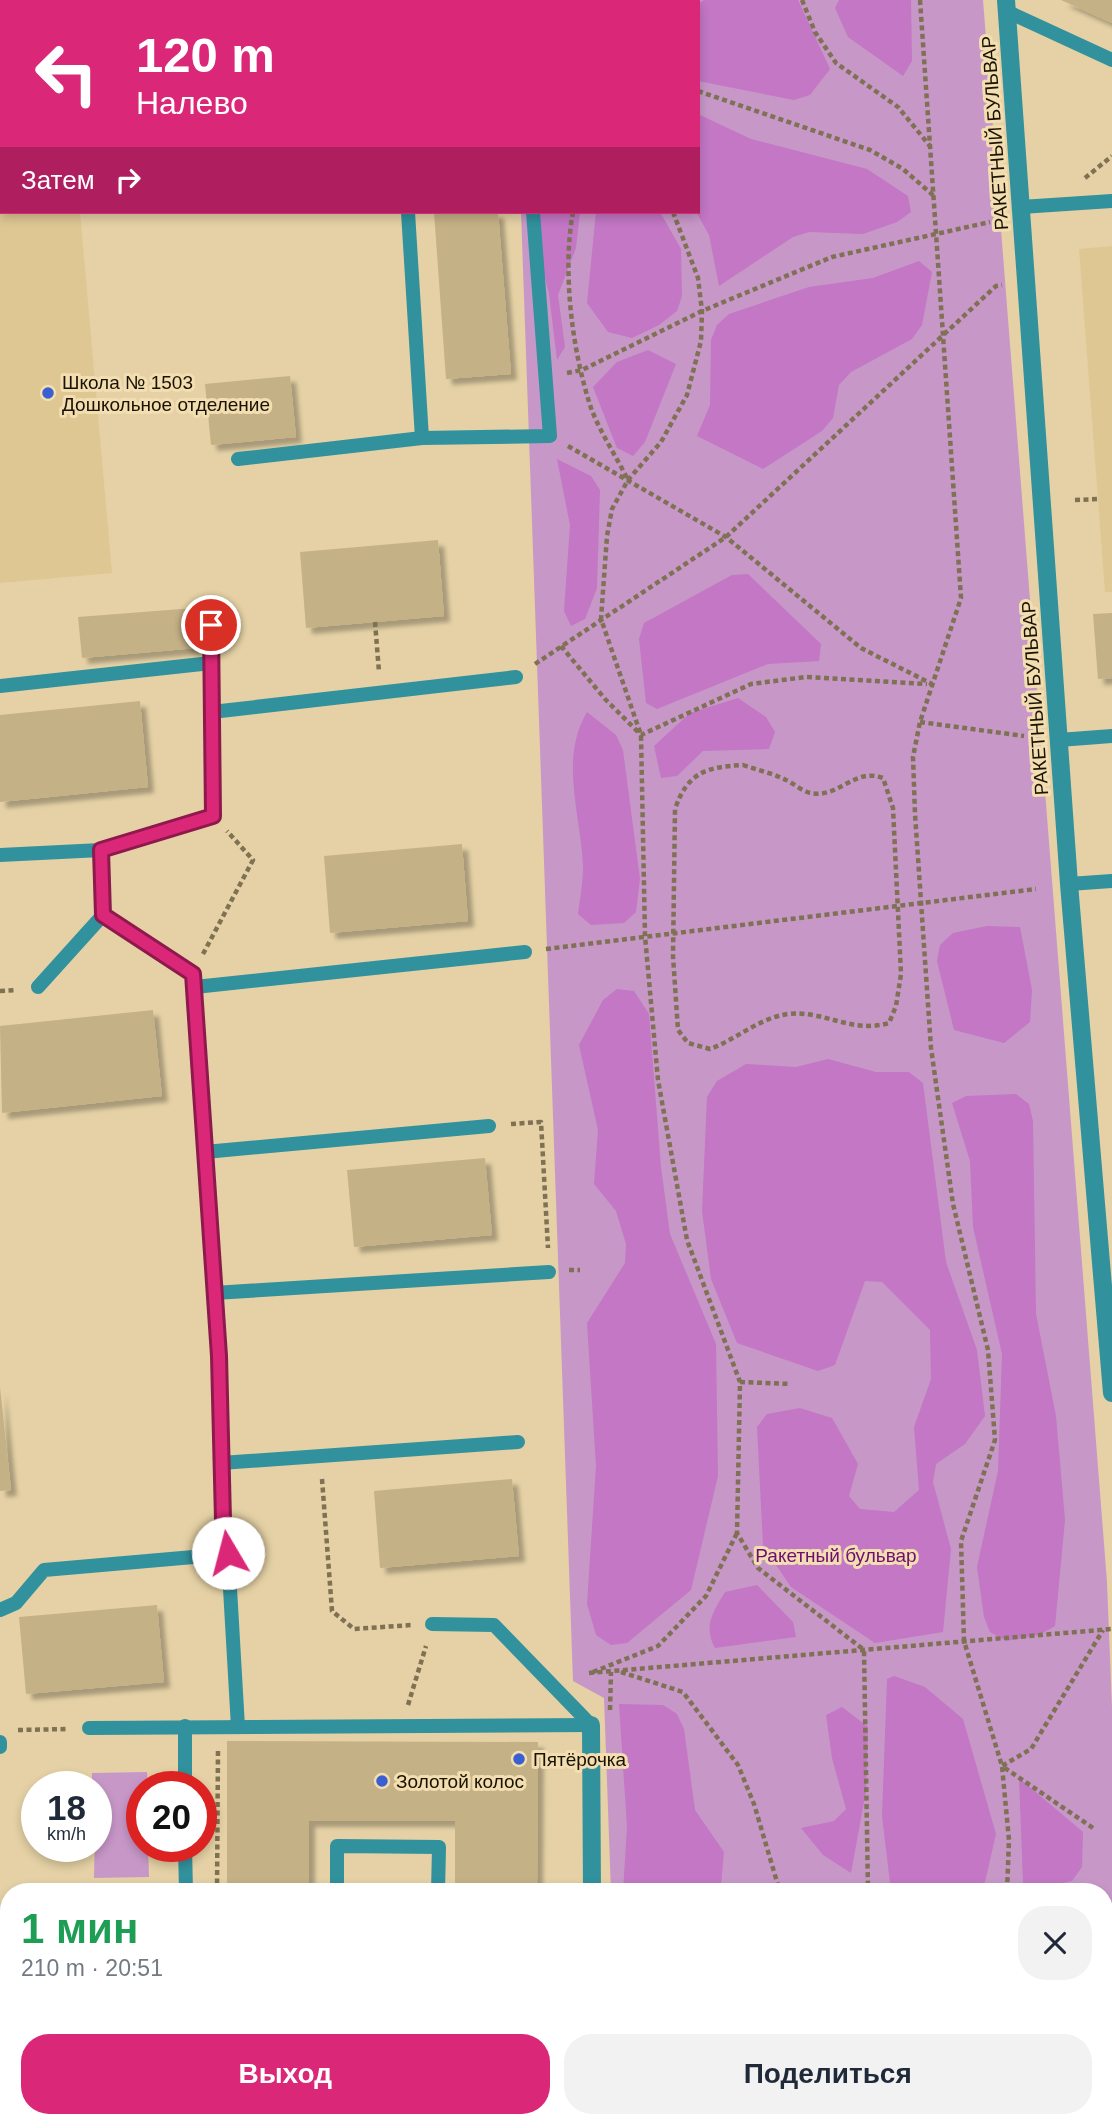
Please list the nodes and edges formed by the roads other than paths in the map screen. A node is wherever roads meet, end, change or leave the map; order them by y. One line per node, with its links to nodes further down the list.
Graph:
1 (1006, 6): 2 (lane); 4 (street, РАКЕТНЫЙ БУЛЬВАР)
2 (1112, 60)
3 (1112, 201): 4 (lane)
4 (1021, 207): 15 (street, РАКЕТНЫЙ БУЛЬВАР)
5 (408, 214): 7 (lane)
6 (533, 214): 7 (lane)
7 (422, 438): 8 (lane)
8 (238, 459)
9 (211, 606): 10 (lane)
10 (211, 663): 12 (lane); 13 (lane)
11 (516, 677): 13 (lane)
12 (0, 686)
13 (212, 712): 16 (lane)
14 (1112, 736): 15 (lane)
15 (1059, 740): 19 (street, РАКЕТНЫЙ БУЛЬВАР)
16 (101, 850): 17 (lane); 20 (lane)
17 (0, 855)
18 (1112, 881): 19 (lane)
19 (1069, 884): 28 (street, РАКЕТНЫЙ БУЛЬВАР)
20 (103, 915): 22 (lane); 23 (lane)
21 (525, 952): 22 (lane)
22 (194, 981): 25 (lane)
23 (38, 987)
24 (489, 1126): 25 (lane)
25 (205, 1152): 27 (lane)
26 (549, 1272): 27 (lane)
27 (214, 1293): 30 (lane)
28 (1112, 1393)
29 (518, 1442): 30 (lane)
30 (221, 1464): 31 (lane)
31 (228, 1553): 32 (lane); 36 (lane)
32 (0, 1610)
33 (432, 1624): 34 (lane)
34 (591, 1725): 36 (lane); 43 (street)
35 (185, 1726): 36 (lane); 37 (lane); 38 (lane)
36 (238, 1727)
37 (89, 1728)
38 (185, 1771)
39 (186, 1862): 40 (lane)
40 (186, 1883)
41 (337, 1883): 42 (lane)
42 (438, 1883)
43 (592, 1883)

